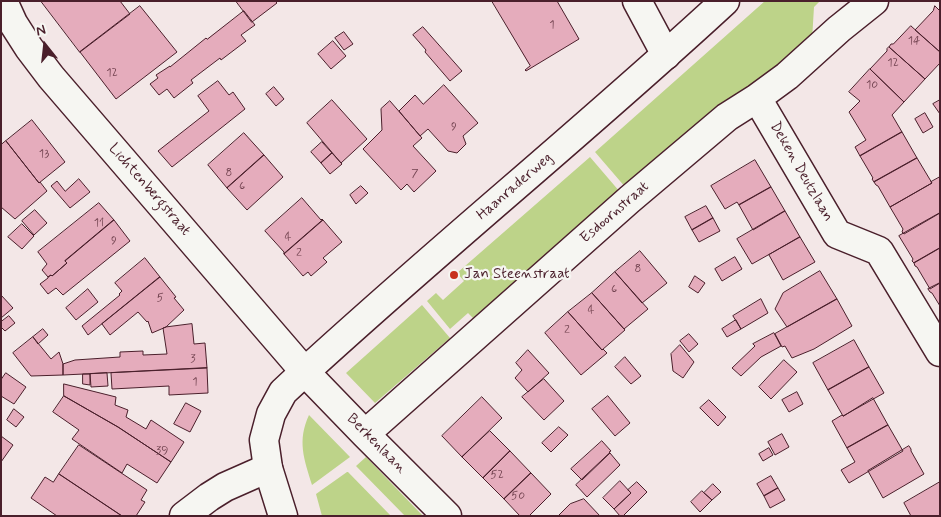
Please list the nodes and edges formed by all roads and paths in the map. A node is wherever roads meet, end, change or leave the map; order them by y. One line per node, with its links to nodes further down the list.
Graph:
1 (638, 1): 5 (street)
2 (725, 1): 5 (street, Haanraderweg)
3 (874, 1): 6 (street, Esdoornstraat)
4 (6, 19): 8 (street, Lichtenbergstraat)
5 (666, 55): 8 (street, Haanraderweg)
6 (757, 98): 7 (street, Deken Deutzlaan); 9 (street, Esdoornstraat)
7 (940, 352)
8 (305, 372): 9 (street, Berkenlaan); 10 (street, Haanraderweg)
9 (365, 434): 13 (street, Berkenlaan)
10 (268, 468): 11 (street); 12 (street, Haanraderweg)
11 (184, 516)
12 (283, 516)
13 (447, 516)

